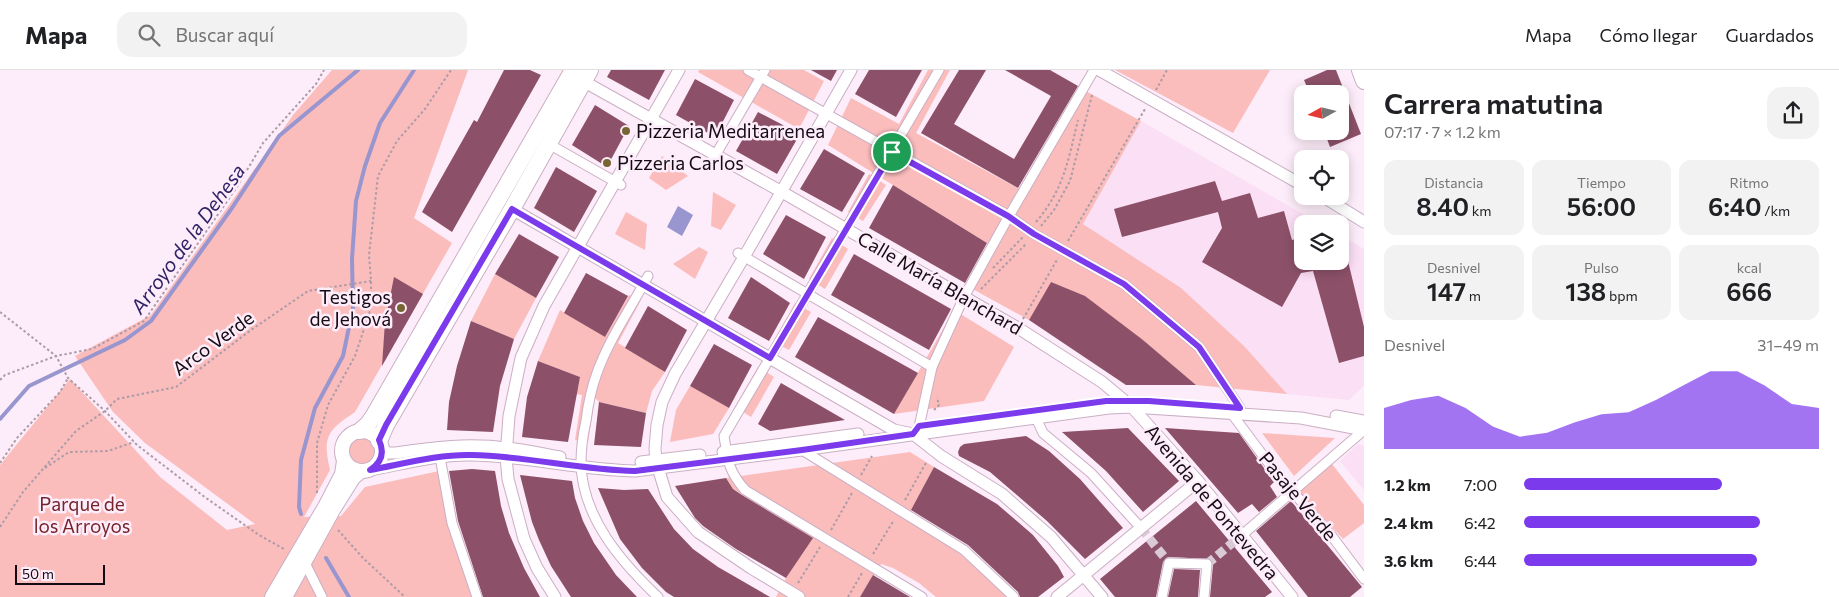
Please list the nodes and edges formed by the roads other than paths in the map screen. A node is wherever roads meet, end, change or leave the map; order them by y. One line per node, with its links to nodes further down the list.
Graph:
1 (679, 70): 12 (street)
2 (748, 70): 9 (street, Pasaje Verde)
3 (851, 70): 11 (street)
4 (939, 70): 14 (street)
5 (1094, 70): 21 (street)
6 (1099, 70): 16 (street)
7 (1360, 70): 10 (main road)
8 (582, 74): 12 (street, Calle María Blanchard); 13 (main road)
9 (763, 74): 11 (street, Pasaje Verde); 15 (street)
10 (1364, 81)
11 (826, 114): 14 (street, Pasaje Verde); 18 (street)
12 (652, 119): 15 (street, Calle María Blanchard); 17 (street)
13 (542, 140): 17 (street); 20 (main road); 39 (main road)
14 (892, 152): 21 (street, Pasaje Verde); 23 (street)
15 (714, 158): 18 (street, Calle María Blanchard)
16 (1294, 180)
17 (618, 184): 24 (street)
18 (782, 192): 23 (street, Calle María Blanchard); 25 (street)
19 (1338, 205): 22 (street)
20 (512, 209): 24 (street); 40 (main road)
21 (1008, 216): 28 (street); 33 (street, Pasaje Verde)
22 (1361, 218)
23 (846, 229): 27 (street); 28 (street, Calle María Blanchard)
24 (578, 248): 26 (street); 42 (street)
25 (741, 255): 27 (street); 29 (street)
26 (646, 281): 29 (street); 46 (street)
27 (808, 294): 30 (street); 31 (street)
28 (964, 297): 31 (street); 32 (street, Calle María Blanchard)
29 (707, 322): 30 (street); 47 (street)
30 (770, 358): 36 (street); 43 (street)
31 (932, 367): 37 (street)
32 (1128, 404): 33 (street); 34 (street); 37 (street); 49 (street, Avenida de Pontevedra)
33 (1236, 411): 35 (street); 38 (street); 50 (street, Pasaje Verde)
34 (1036, 418): 37 (street); 51 (street)
35 (1364, 421)
36 (894, 430): 37 (street); 43 (street)
37 (916, 430): 41 (street); 54 (street)
38 (1364, 430): 50 (street)
39 (360, 431): 40 (street); 45 (street)
40 (381, 445): 42 (street); 48 (street)
41 (802, 450): 43 (street); 65 (street)
42 (506, 452): 44 (street); 46 (street); 62 (street)
43 (727, 455): 47 (street); 64 (street)
44 (440, 457): 48 (street); 61 (street)
45 (344, 461): 48 (street); 53 (street)
46 (581, 464): 47 (street); 63 (street)
47 (657, 464): 56 (street)
48 (365, 471): 53 (street)
49 (1198, 481): 51 (street); 52 (street, Avenida de Pontevedra)
50 (1292, 492): 52 (street); 55 (street, Pasaje Verde)
51 (1141, 528): 54 (street)
52 (1242, 535): 57 (street, Avenida de Pontevedra)
53 (300, 559): 58 (street); 59 (street); 60 (street)
54 (1084, 575): 66 (street); 67 (street)
55 (1364, 579)
56 (796, 595)
57 (1285, 595)
58 (272, 597)
59 (285, 597)
60 (322, 597)
61 (477, 597)
62 (554, 597)
63 (658, 597)
64 (922, 597)
65 (1014, 597)
66 (1057, 597)
67 (1102, 597)
68 (1162, 597): 69 (street)
69 (1204, 597)

